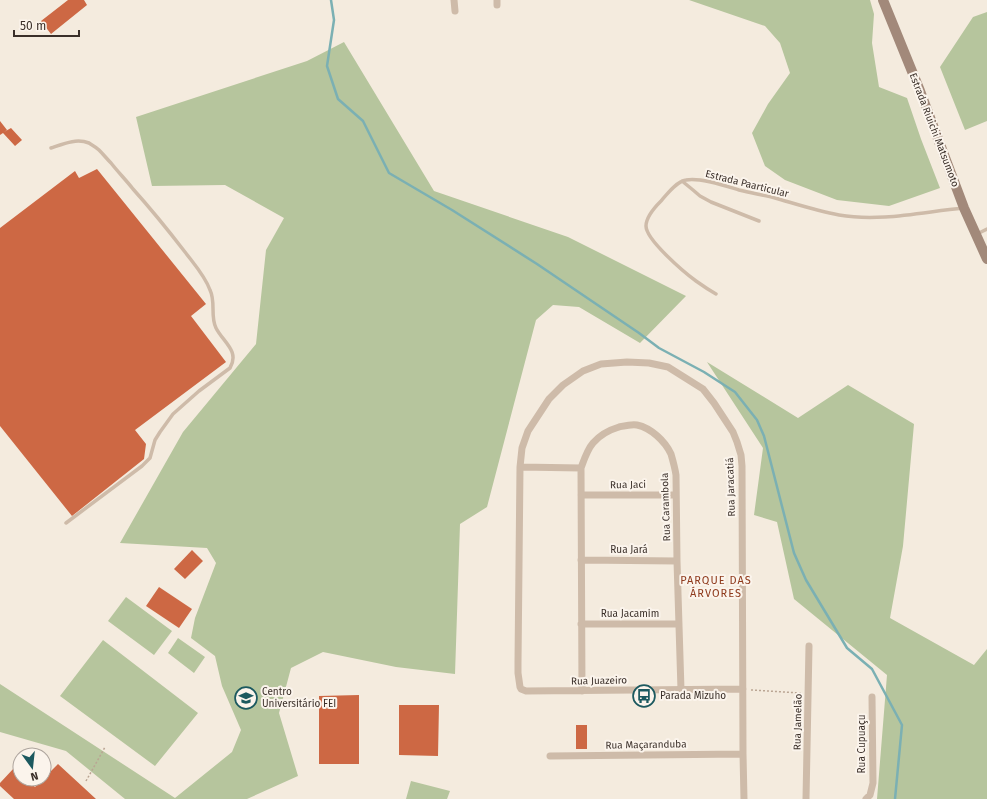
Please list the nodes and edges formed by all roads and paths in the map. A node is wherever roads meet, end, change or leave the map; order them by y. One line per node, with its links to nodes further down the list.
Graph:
1 (454, 0): 3 (street)
2 (883, 0): 6 (street, Estrada Riuichi Matsumoto)
3 (454, 11)
4 (51, 148): 16 (lane)
5 (682, 181): 6 (lane, Estrada Paarticular); 7 (lane); 11 (lane)
6 (964, 208): 9 (street, Estrada Riuichi Matsumoto)
7 (759, 221)
8 (987, 229): 9 (lane)
9 (976, 234): 10 (street, Estrada Riuichi Matsumoto)
10 (987, 259)
11 (716, 294)
12 (520, 467): 13 (street); 22 (street, Rua Jaracatiá); 23 (street, Rua Jaracatiá)
13 (581, 468): 14 (street, Rua Carambola); 15 (street, Rua Carambola)
14 (676, 494): 15 (street, Rua Jaci); 18 (street, Rua Carambola)
15 (581, 496): 17 (street, Rua Carambola)
16 (66, 523)
17 (581, 560): 18 (street, Rua Jará); 19 (street, Rua Carambola)
18 (677, 561): 20 (street, Rua Carambola)
19 (581, 624): 20 (street, Rua Jacamim); 25 (street, Rua Carambola)
20 (679, 624): 24 (street, Rua Carambola)
21 (809, 646): 26 (street, Rua Jamelão)
22 (523, 689): 25 (street, Rua Juazeiro)
23 (743, 689): 24 (street, Rua Juazeiro); 26 (path); 29 (street, Rua Jaracatiá)
24 (681, 690): 25 (street, Rua Juazeiro)
25 (582, 691)
26 (809, 693): 33 (street, Rua Jamelão)
27 (872, 697): 34 (street, Rua Cupuaçu)
28 (105, 747): 31 (path)
29 (743, 754): 30 (street, Rua Maçaranduba); 32 (street, Rua Jaracatiá)
30 (550, 756)
31 (86, 781)
32 (744, 799)
33 (806, 799)
34 (866, 799)

